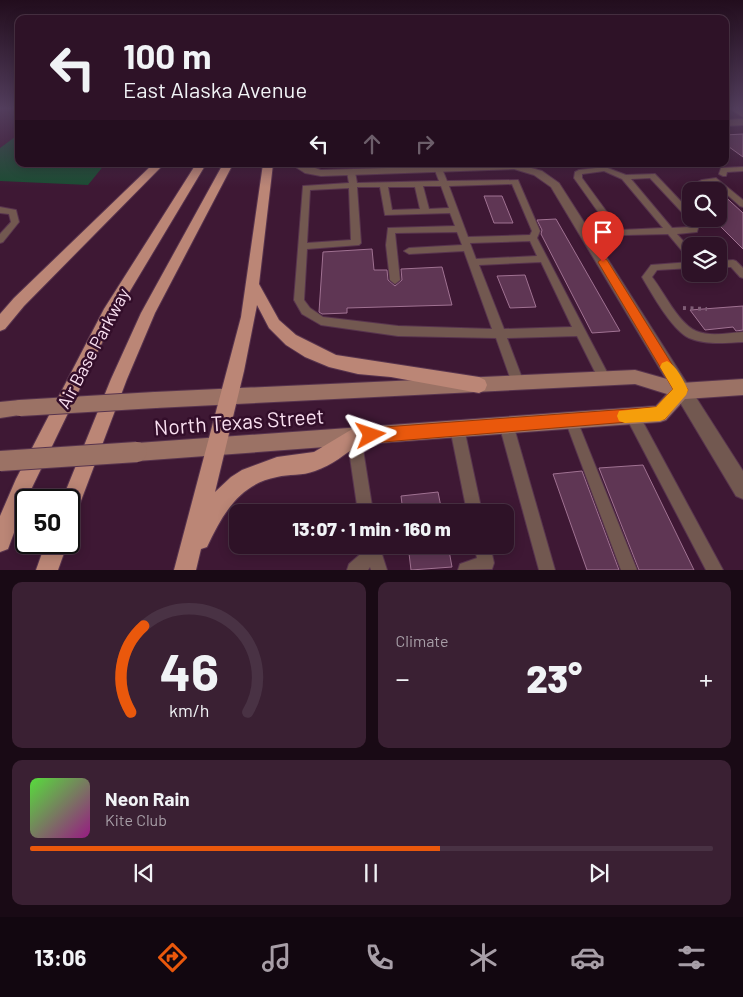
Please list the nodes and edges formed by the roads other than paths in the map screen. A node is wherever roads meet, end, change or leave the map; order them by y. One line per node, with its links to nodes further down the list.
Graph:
1 (156, 167): 43 (main road)
2 (199, 167): 65 (main road, Air Base Parkway)
3 (226, 167): 61 (main road, Air Base Parkway)
4 (268, 167): 42 (main road)
5 (303, 167): 10 (street)
6 (476, 167): 8 (street)
7 (520, 167): 29 (street)
8 (438, 168): 10 (street); 16 (lane)
9 (743, 169): 11 (lane)
10 (351, 172): 18 (lane)
11 (723, 174)
12 (625, 177): 21 (lane); 27 (lane); 28 (lane)
13 (702, 182): 14 (lane)
14 (718, 182)
15 (418, 184): 16 (lane); 17 (lane); 24 (lane)
16 (444, 184): 23 (lane); 30 (lane)
17 (384, 185): 18 (lane); 24 (lane)
18 (353, 186): 34 (lane); 34 (lane)
19 (727, 190): 20 (lane)
20 (743, 204)
21 (682, 208)
22 (0, 210): 31 (lane)
23 (454, 210): 24 (lane); 26 (lane)
24 (425, 211)
25 (695, 227): 27 (lane)
26 (461, 229): 32 (lane); 41 (lane)
27 (670, 231): 28 (lane); 33 (lane)
28 (618, 233): 29 (lane)
29 (586, 234): 51 (street)
30 (533, 238): 32 (lane); 36 (lane)
31 (0, 240)
32 (467, 244): 35 (lane); 37 (lane)
33 (682, 245)
34 (303, 246): 45 (lane)
35 (409, 251)
36 (544, 260): 37 (lane); 44 (lane)
37 (473, 262): 45 (lane)
38 (727, 263): 40 (lane)
39 (682, 265): 46 (lane)
40 (743, 274)
41 (395, 280)
42 (253, 285): 49 (main road); 52 (main road)
43 (0, 325)
44 (580, 331): 45 (lane); 47 (lane)
45 (500, 334): 48 (lane)
46 (743, 337)
47 (604, 378): 48 (main road, North Texas Street); 51 (main road, North Texas Street)
48 (518, 383): 49 (main road, North Texas Street)
49 (479, 385): 52 (main road, North Texas Street)
50 (743, 387): 51 (main road, North Texas Street)
51 (681, 390): 54 (main road, North Texas Street); 62 (street)
52 (230, 396): 53 (main road, North Texas Street, bridge); 59 (main road)
53 (0, 410)
54 (632, 415): 55 (main road, North Texas Street); 77 (lane)
55 (571, 420): 56 (main road, North Texas Street); 76 (lane)
56 (506, 424): 57 (main road, North Texas Street); 75 (lane)
57 (457, 428): 58 (main road, North Texas Street); 64 (lane)
58 (354, 437): 59 (main road, North Texas Street); 63 (lane); 70 (main road)
59 (216, 446): 60 (main road, North Texas Street, bridge); 70 (main road)
60 (0, 461)
61 (76, 489)
62 (743, 489)
63 (365, 504)
64 (473, 504)
65 (0, 541)
66 (52, 554): 71 (main road)
67 (369, 554): 72 (lane)
68 (373, 554): 73 (lane)
69 (484, 554): 74 (lane)
70 (185, 566)
71 (47, 570)
72 (355, 570)
73 (378, 570)
74 (466, 570)
75 (548, 570)
76 (630, 570)
77 (715, 570)

